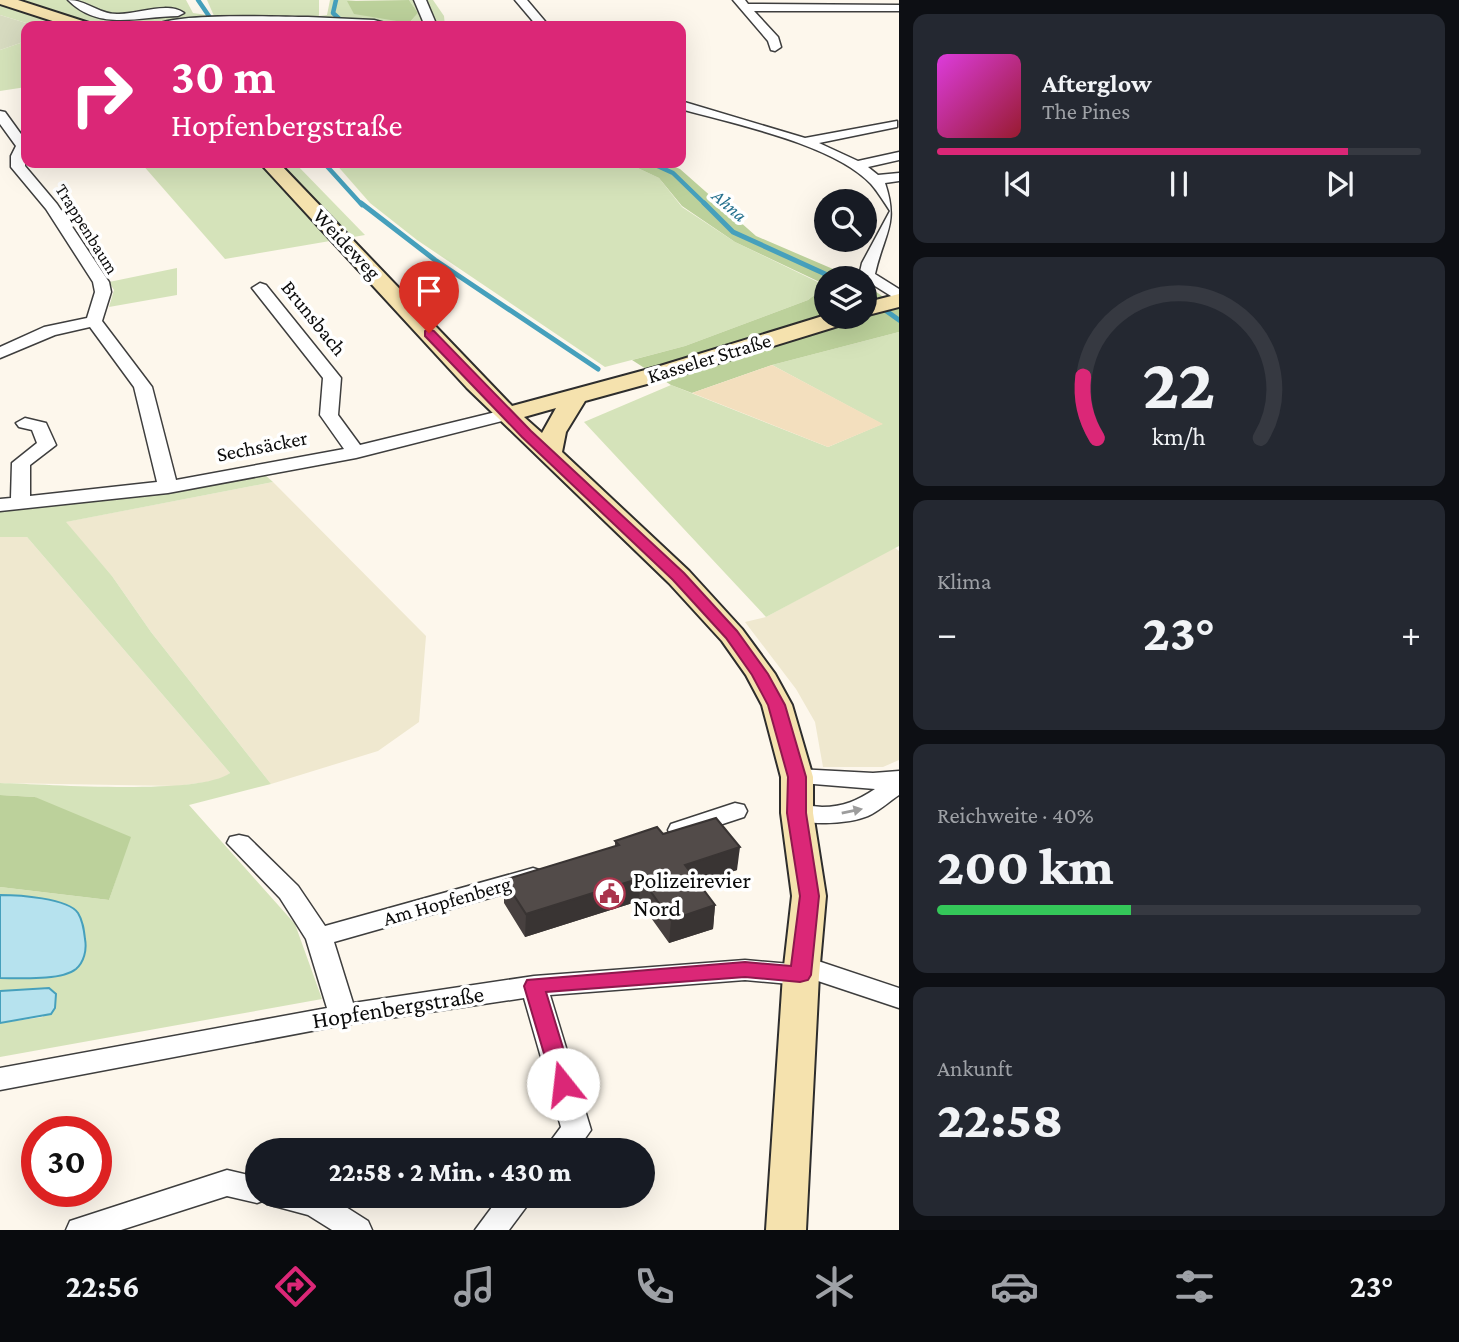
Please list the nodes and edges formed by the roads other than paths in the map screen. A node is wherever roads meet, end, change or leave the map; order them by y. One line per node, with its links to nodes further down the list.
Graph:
1 (3, 0): 7 (main road)
2 (74, 0): 8 (street)
3 (420, 0): 9 (street)
4 (521, 0): 10 (street)
5 (741, 3): 6 (street); 11 (street)
6 (899, 8)
7 (68, 21)
8 (194, 21)
9 (429, 21)
10 (539, 21)
11 (775, 47)
12 (686, 107): 15 (street)
13 (0, 115): 16 (street)
14 (895, 124): 15 (street)
15 (804, 142): 19 (street)
16 (21, 143)
17 (21, 150): 20 (street)
18 (899, 156): 19 (street)
19 (855, 166): 24 (street)
20 (18, 167): 22 (street); 29 (street, Trappenbaum)
21 (274, 168): 33 (main road, Weideweg)
22 (0, 170)
23 (899, 177): 24 (street)
24 (875, 180): 25 (street)
25 (898, 211): 27 (street)
26 (260, 288): 35 (street, Brunsbach)
27 (899, 298): 28 (main road)
28 (877, 306)
29 (94, 321): 31 (street); 37 (street)
30 (814, 325): 32 (main road, Kasseler Straße)
31 (0, 353)
32 (575, 397): 33 (main road, Kasseler Straße); 36 (main road)
33 (508, 414): 35 (street, Sechsäcker); 36 (main road, Weideweg)
34 (25, 423): 38 (street)
35 (356, 452): 37 (street, Sechsäcker)
36 (549, 454): 40 (main road, Weideweg)
37 (168, 487): 38 (street, Sechsäcker)
38 (20, 504): 39 (street, Sechsäcker)
39 (0, 505)
40 (797, 777): 41 (street); 43 (main road, Weideweg)
41 (899, 781): 43 (street, one-way to 41)
42 (735, 811): 44 (street)
43 (797, 813): 48 (main road, Weideweg)
44 (661, 836)
45 (239, 843): 47 (street)
46 (560, 869): 47 (street, Am Hopfenberg)
47 (319, 937): 51 (street)
48 (802, 970): 49 (street, Hopfenbergstraße); 50 (street, Hopfenbergstraße); 60 (main road, Weideweg)
49 (534, 986): 51 (street, Hopfenbergstraße); 53 (street)
50 (899, 998)
51 (343, 1015): 52 (street, Hopfenbergstraße)
52 (0, 1079)
53 (569, 1138)
54 (245, 1188): 57 (street)
55 (322, 1208): 58 (street)
56 (509, 1208): 59 (street)
57 (81, 1230)
58 (357, 1230)
59 (490, 1230)
60 (786, 1230)

